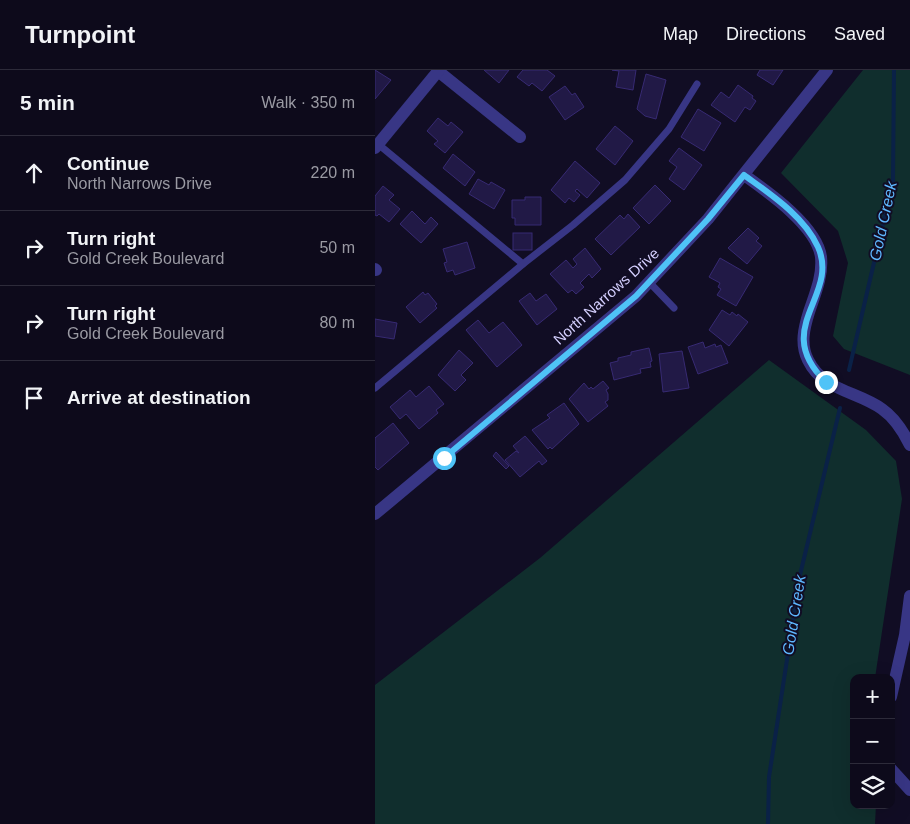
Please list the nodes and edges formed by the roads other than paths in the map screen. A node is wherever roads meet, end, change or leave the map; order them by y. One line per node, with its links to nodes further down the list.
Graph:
1 (827, 70): 6 (street, North Narrows Drive)
2 (439, 71): 4 (street); 5 (street)
3 (697, 84): 7 (lane)
4 (520, 137)
5 (377, 146): 7 (lane)
6 (744, 175): 8 (street, North Narrows Drive); 11 (street)
7 (523, 264): 10 (lane)
8 (649, 282): 9 (lane); 12 (street, North Narrows Drive)
9 (674, 308)
10 (375, 388)
11 (910, 445)
12 (375, 514)
13 (910, 596): 14 (street)
14 (895, 679)
15 (895, 773): 16 (street)
16 (910, 790)

